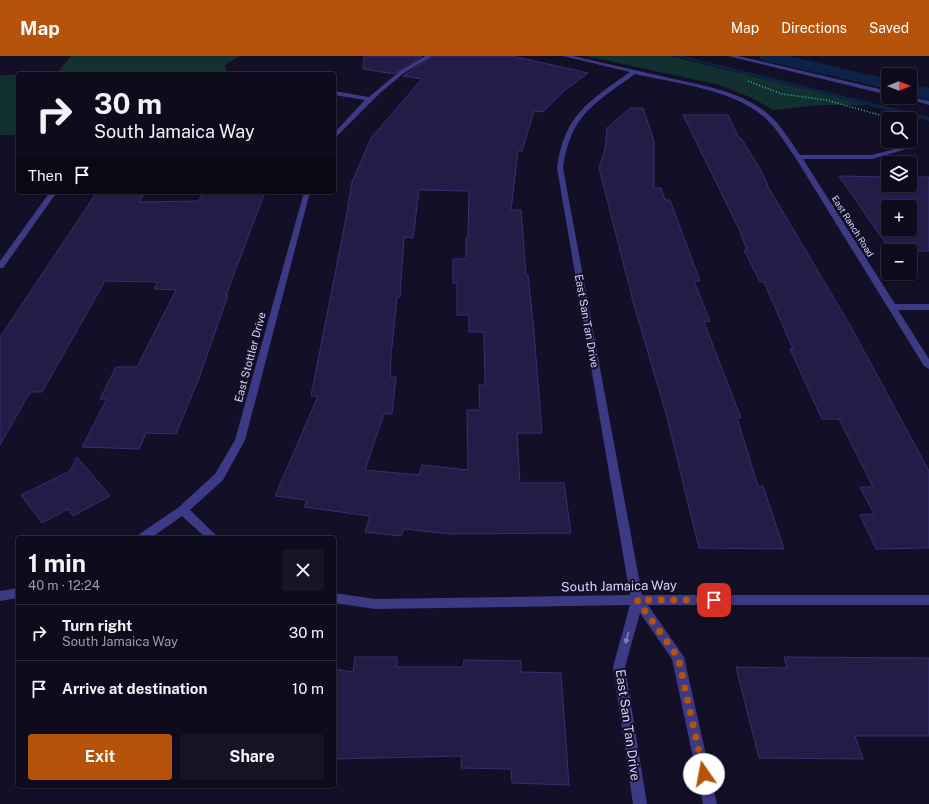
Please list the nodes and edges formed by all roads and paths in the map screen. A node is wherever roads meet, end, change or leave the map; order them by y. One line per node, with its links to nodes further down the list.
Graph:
1 (429, 56): 8 (street)
2 (566, 56): 4 (street, East Ranch Road)
3 (731, 56): 6 (street)
4 (635, 71): 14 (street, East Ranch Road); 27 (street, East San Tan Drive)
5 (743, 79): 11 (path)
6 (881, 91)
7 (336, 93): 8 (street)
8 (370, 99): 12 (street)
9 (917, 100): 10 (street)
10 (929, 103)
11 (881, 115)
12 (336, 135)
13 (906, 148): 14 (street)
14 (798, 158): 18 (street, East Ranch Road)
15 (53, 194): 17 (street)
16 (306, 194): 21 (street, East Stottler Drive)
17 (0, 266)
18 (892, 307): 19 (street); 20 (street, East Ranch Road)
19 (929, 307)
20 (929, 366)
21 (183, 510): 22 (street); 23 (street)
22 (145, 536)
23 (212, 536)
24 (16, 593): 25 (street)
25 (0, 596)
26 (336, 598): 27 (street, South Jamaica Way)
27 (637, 600): 28 (street, South Jamaica Way); 29 (street, East San Tan Drive, one-way to 29); 30 (street, East San Tan Drive)
28 (929, 600)
29 (640, 804)
30 (710, 804)

